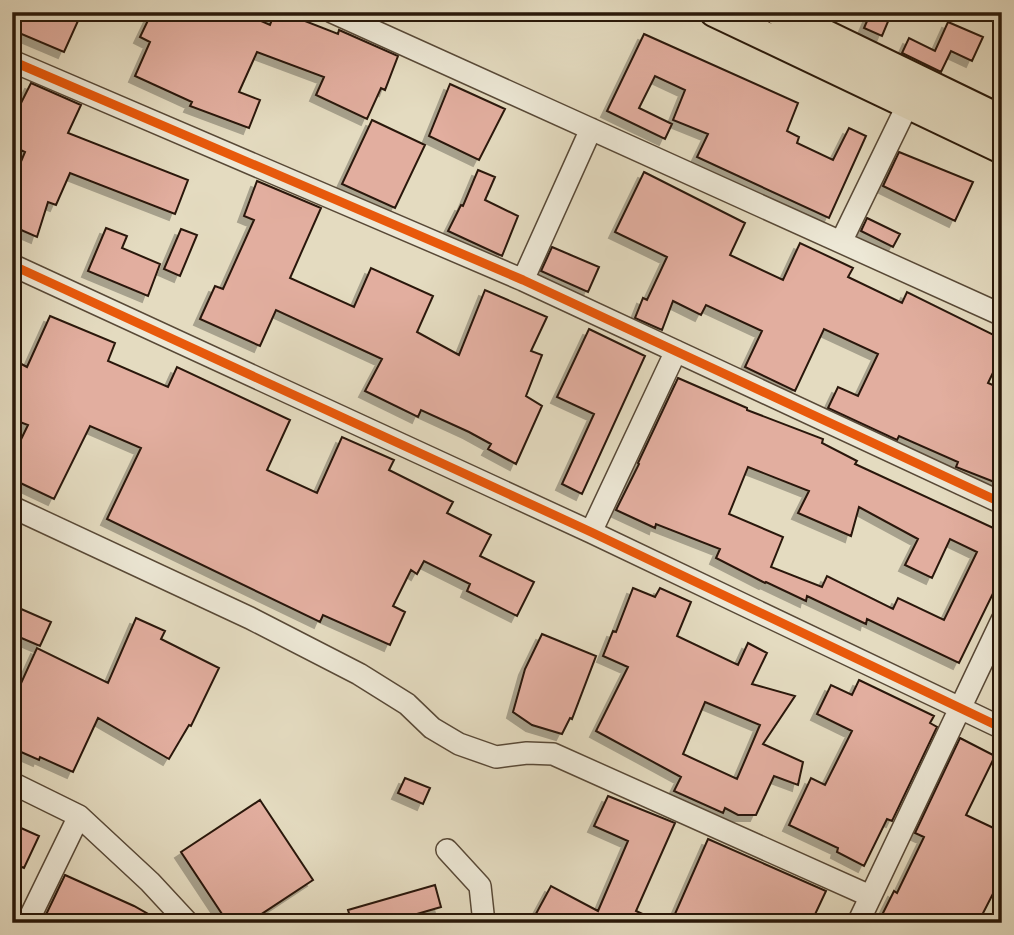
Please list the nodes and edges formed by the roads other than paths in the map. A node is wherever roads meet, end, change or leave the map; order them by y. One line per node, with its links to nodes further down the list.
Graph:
1 (332, 12): 7 (street)
2 (714, 12): 5 (main road)
3 (779, 12): 6 (main road)
4 (12, 61): 11 (street)
5 (908, 104): 8 (main road); 9 (street)
6 (1002, 120)
7 (591, 129): 9 (street); 11 (street)
8 (1002, 149)
9 (841, 242): 12 (street)
10 (12, 265): 16 (street)
11 (523, 280): 13 (street)
12 (1002, 315)
13 (676, 351): 14 (street); 16 (street)
14 (1002, 503)
15 (12, 507): 23 (street)
16 (591, 532): 18 (street)
17 (1002, 620): 18 (street)
18 (960, 709): 19 (street); 23 (street)
19 (1002, 729)
20 (12, 783): 21 (street)
21 (79, 816): 24 (street); 25 (street)
22 (447, 850): 26 (street)
23 (870, 896): 27 (street)
24 (27, 923)
25 (188, 923)
26 (484, 923)
27 (858, 923)

